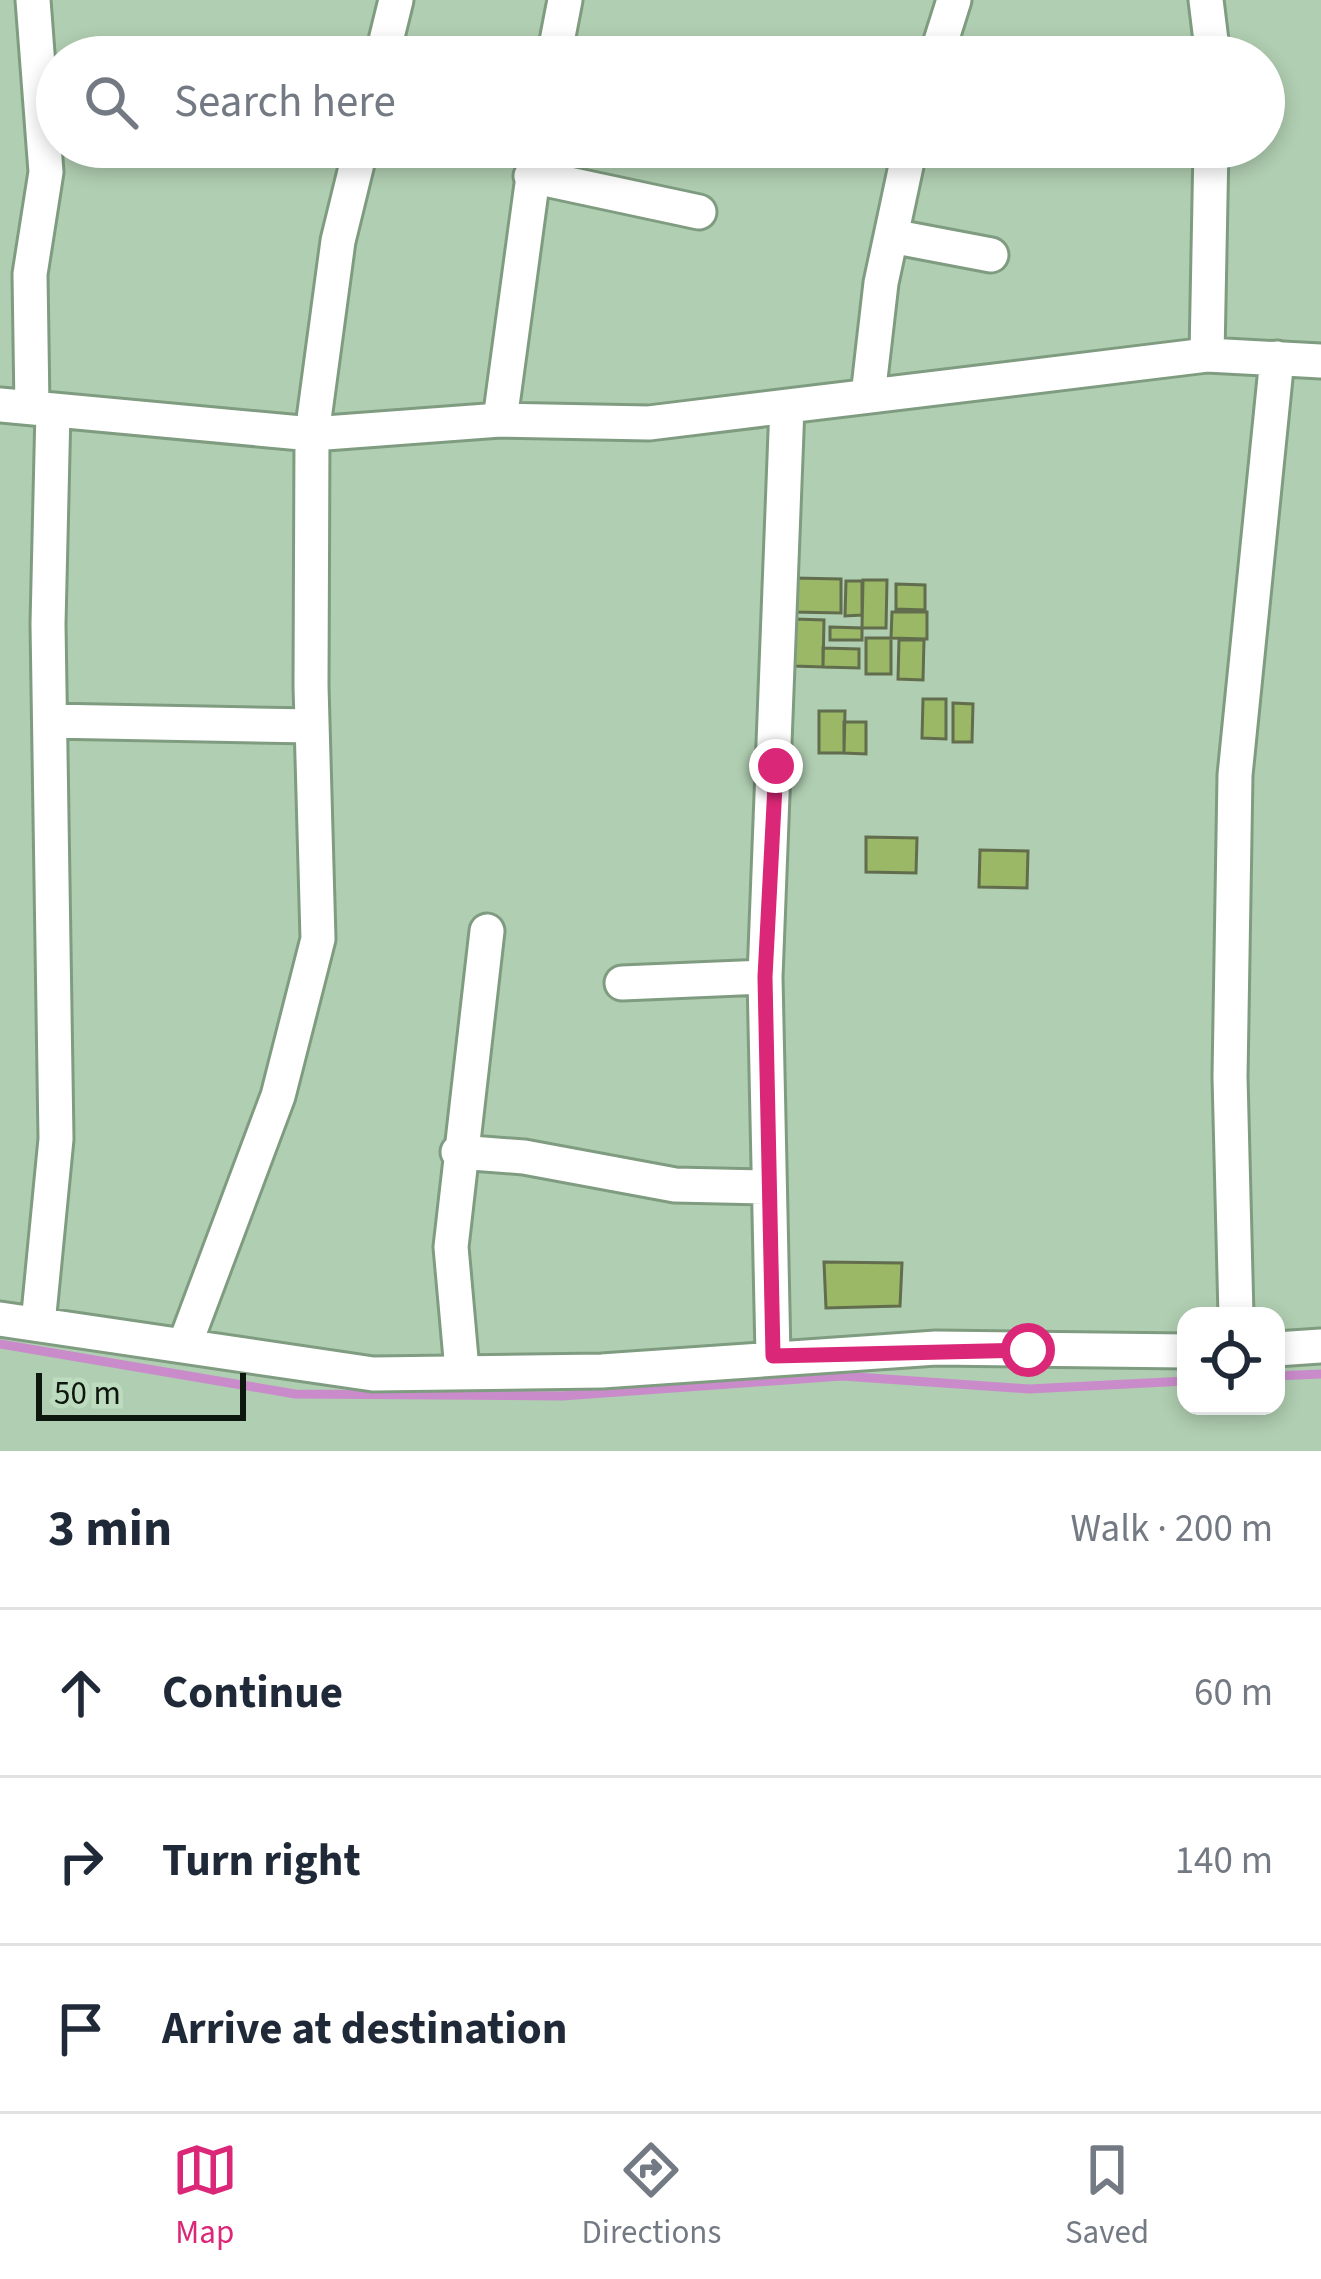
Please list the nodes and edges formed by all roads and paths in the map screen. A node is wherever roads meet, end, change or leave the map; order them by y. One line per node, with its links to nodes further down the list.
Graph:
1 (33, 0): 10 (street)
2 (396, 0): 6 (street)
3 (565, 0): 7 (street)
4 (954, 0): 8 (street)
5 (1206, 0): 9 (street)
6 (387, 36)
7 (558, 36)
8 (942, 36)
9 (1211, 36)
10 (36, 40)
11 (46, 168): 25 (street)
12 (356, 168): 27 (street)
13 (533, 168): 26 (street)
14 (554, 168): 17 (street)
15 (906, 168): 18 (street)
16 (1211, 168): 20 (street)
17 (699, 212)
18 (891, 236): 19 (street); 23 (street)
19 (991, 255)
20 (1207, 355): 21 (street); 23 (street)
21 (1277, 358): 22 (street); 35 (street)
22 (1321, 361)
23 (868, 396): 24 (street)
24 (787, 406): 26 (street); 31 (street)
25 (28, 408): 27 (street); 28 (street)
26 (500, 420): 27 (street)
27 (312, 434): 29 (street)
28 (50, 721): 29 (street); 37 (street)
29 (312, 726): 38 (street)
30 (487, 931): 33 (street)
31 (765, 977): 32 (street); 34 (street)
32 (622, 983)
33 (458, 1152): 34 (street); 43 (street)
34 (768, 1187): 42 (street)
35 (1236, 1307)
36 (0, 1319): 37 (street)
37 (38, 1324): 38 (street)
38 (185, 1344): 43 (street)
39 (1321, 1346): 40 (street)
40 (1285, 1348)
41 (1177, 1351): 42 (street)
42 (773, 1356): 43 (street)
43 (462, 1370)

